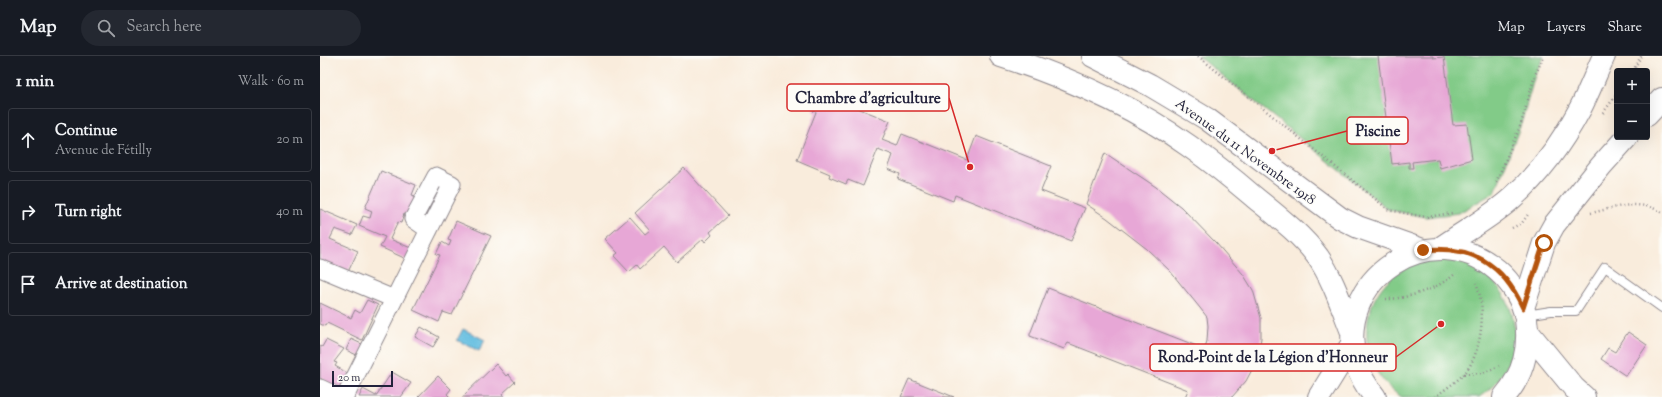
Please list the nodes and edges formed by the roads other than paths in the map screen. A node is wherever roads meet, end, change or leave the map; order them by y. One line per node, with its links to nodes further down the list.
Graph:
1 (1001, 56): 13 (main road, Avenue du 11 Novembre 1918)
2 (1093, 56): 8 (main road, Avenue du 11 Novembre 1918)
3 (1604, 56): 8 (main road)
4 (1662, 99): 5 (main road)
5 (1650, 112)
6 (1624, 140): 12 (main road)
7 (429, 230): 10 (street)
8 (1431, 250): 12 (main road); 13 (main road)
9 (320, 268): 10 (street)
10 (394, 299): 16 (street)
11 (1662, 308): 12 (lane)
12 (1525, 318): 19 (main road); 20 (main road)
13 (1352, 338): 17 (main road); 18 (main road)
14 (320, 388): 15 (street)
15 (339, 397)
16 (345, 397)
17 (1319, 397)
18 (1375, 397)
19 (1504, 397)
20 (1584, 397)

